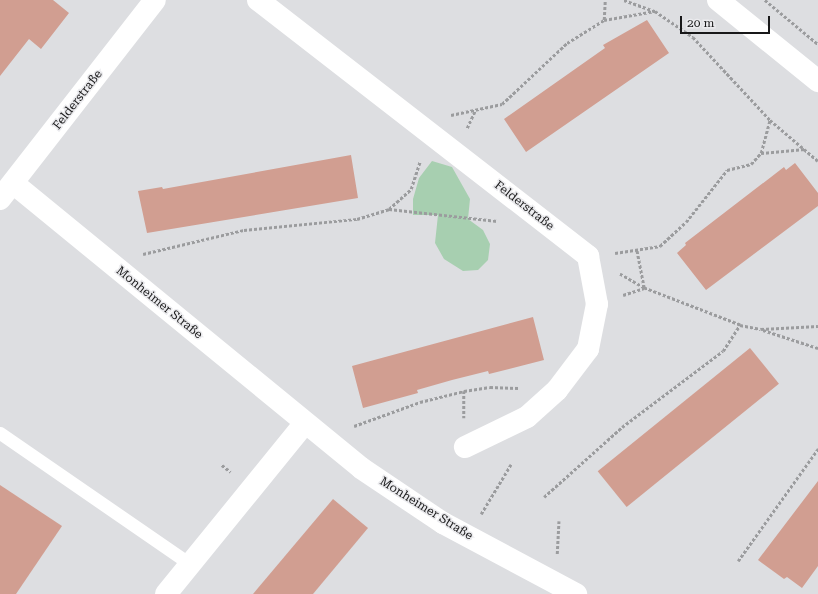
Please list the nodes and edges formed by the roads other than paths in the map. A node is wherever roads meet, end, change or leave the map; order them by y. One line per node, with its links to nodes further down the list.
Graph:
1 (155, 0): 5 (street, Felderstraße)
2 (258, 0): 8 (street, Felderstraße)
3 (718, 0): 4 (street)
4 (818, 81)
5 (6, 191): 6 (street, Monheimer Straße)
6 (305, 423): 9 (street); 11 (street, Monheimer Straße)
7 (0, 433): 9 (lane)
8 (465, 447)
9 (190, 564): 10 (street)
10 (166, 594)
11 (576, 594)

